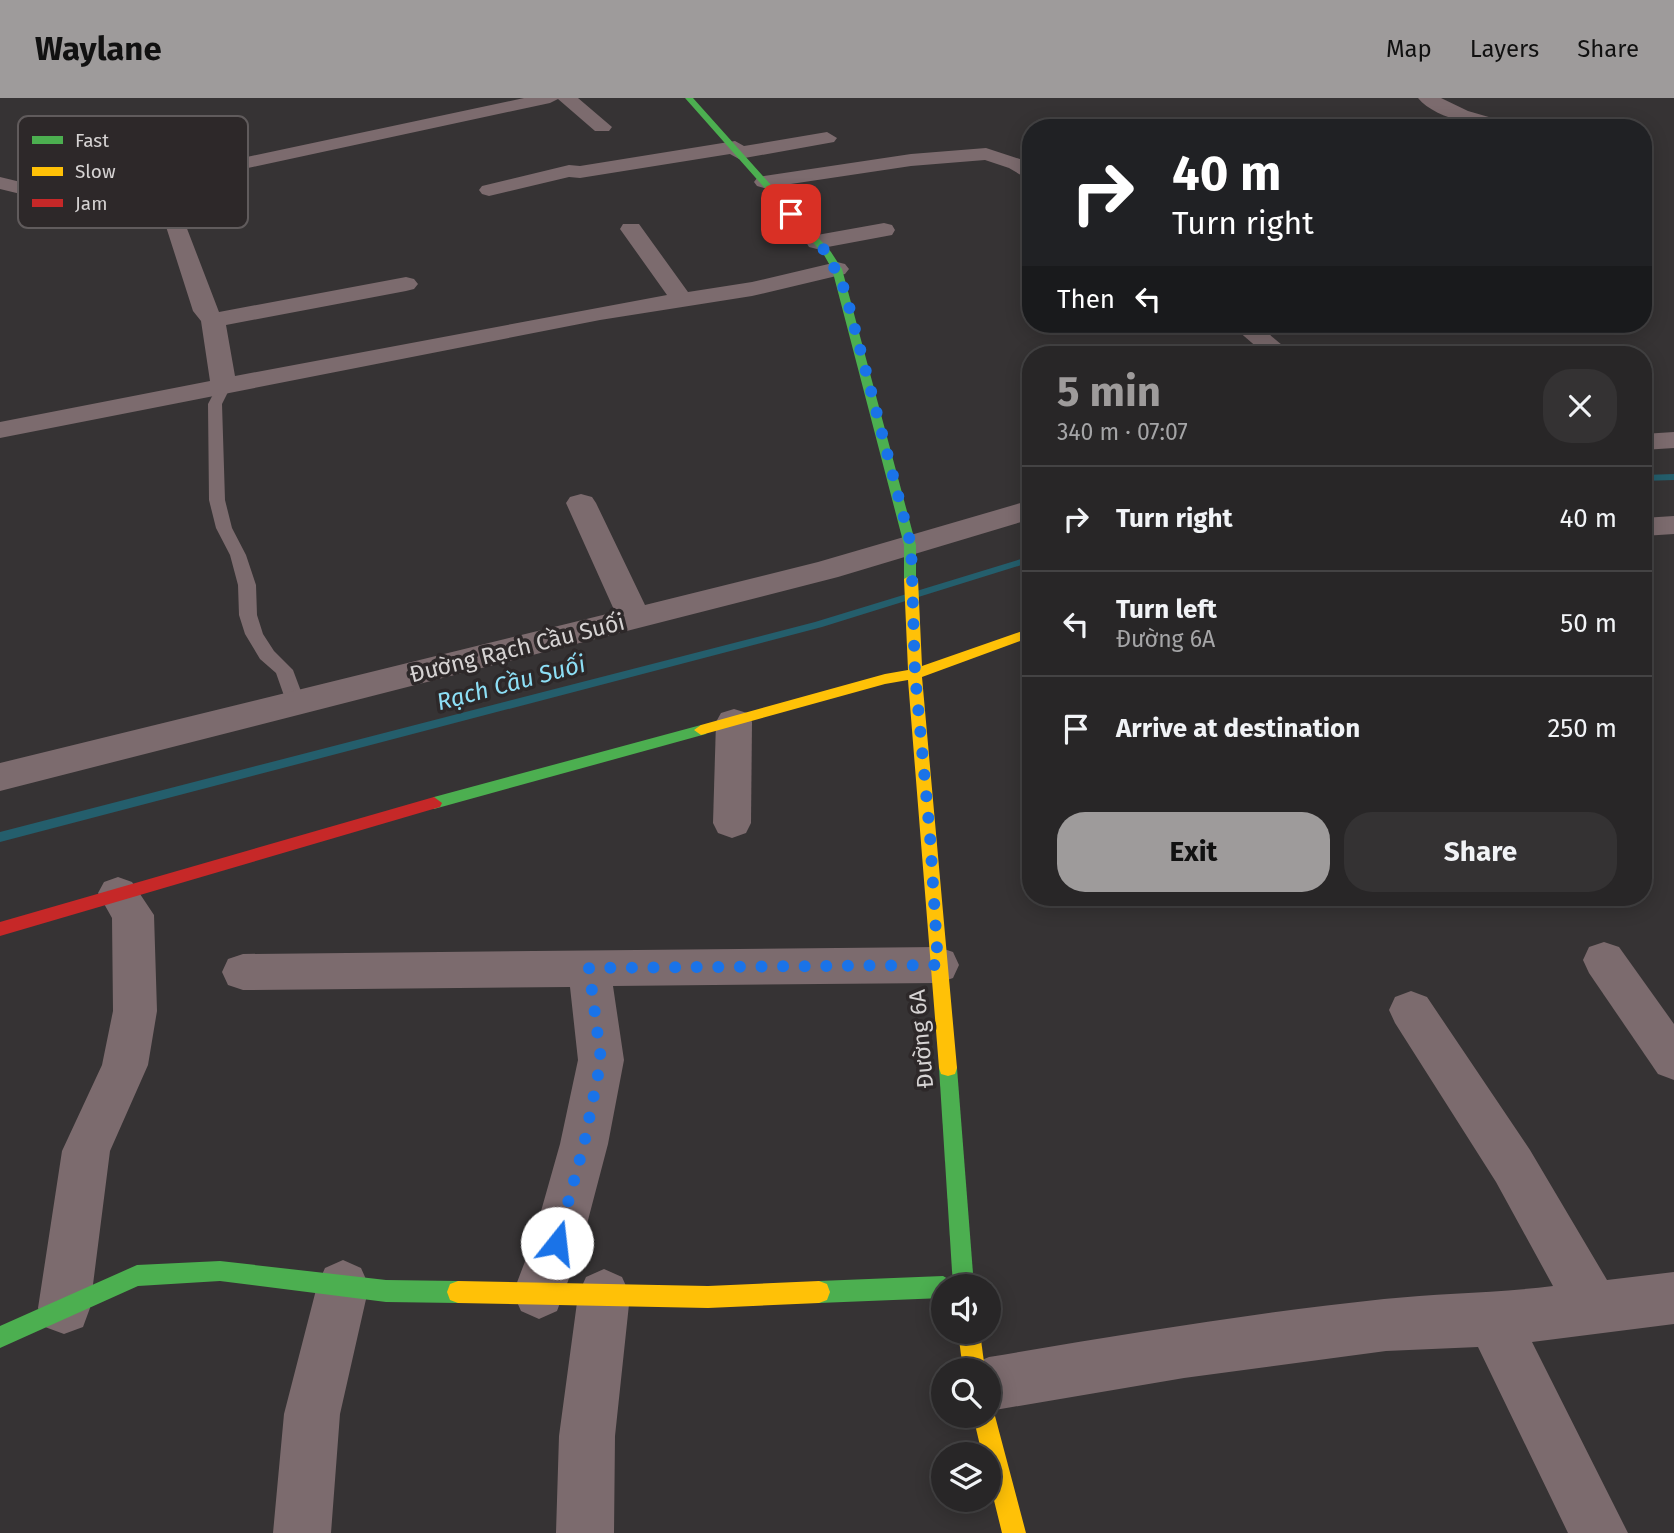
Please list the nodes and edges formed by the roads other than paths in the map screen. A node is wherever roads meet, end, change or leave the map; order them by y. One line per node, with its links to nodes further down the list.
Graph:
1 (550, 98): 9 (street)
2 (567, 98): 6 (street)
3 (689, 98): 8 (street, Đường 6A)
4 (1434, 99): 5 (street)
5 (1475, 119)
6 (602, 127)
7 (827, 138): 8 (street)
8 (737, 150): 11 (street); 12 (street, Đường 6A)
9 (248, 163)
10 (1022, 167): 12 (street)
11 (580, 172): 15 (street); 16 (street)
12 (764, 182): 20 (street, Đường 6A)
13 (0, 183): 14 (street)
14 (18, 187)
15 (489, 190)
16 (542, 200)
17 (176, 228): 24 (street)
18 (631, 229): 23 (street)
19 (884, 230): 20 (street)
20 (817, 243): 21 (street, Đường 6A)
21 (837, 269): 23 (street); 35 (street, Đường 6A)
22 (406, 284): 24 (street)
23 (683, 301): 27 (street)
24 (214, 320): 27 (street)
25 (1253, 333): 26 (street)
26 (1270, 346)
27 (224, 386): 28 (street); 39 (lane)
28 (0, 430)
29 (1674, 440): 30 (street)
30 (1652, 441)
31 (581, 503): 36 (street)
32 (1022, 512): 35 (street, Đường Rạch Cầu Suối)
33 (1674, 525): 34 (street)
34 (1652, 526)
35 (911, 550): 36 (street, Đường Rạch Cầu Suối); 38 (street, Đường 6A)
36 (635, 619): 39 (street, Đường Rạch Cầu Suối)
37 (1022, 635): 38 (street)
38 (915, 668): 40 (street); 46 (street, Đường 6A)
39 (295, 702): 41 (street, Đường Rạch Cầu Suối)
40 (734, 722): 42 (street); 43 (street)
41 (0, 777)
42 (732, 823)
43 (118, 893): 44 (street); 57 (street)
44 (0, 929)
45 (1604, 960): 50 (street)
46 (938, 965): 47 (street); 51 (street, Đường 6A)
47 (589, 968): 48 (street); 54 (street)
48 (243, 972)
49 (1410, 1010): 58 (street)
50 (1674, 1060)
51 (963, 1274)
52 (343, 1286): 54 (street); 57 (street); 63 (street)
53 (931, 1288): 55 (street)
54 (539, 1293): 55 (street)
55 (604, 1295): 64 (street)
56 (1674, 1298): 58 (street)
57 (64, 1308): 60 (street)
58 (1594, 1308): 59 (street)
59 (1493, 1320): 61 (street); 66 (street)
60 (0, 1337)
61 (1001, 1382)
62 (987, 1428): 65 (street)
63 (302, 1533)
64 (585, 1533)
65 (1014, 1533)
66 (1599, 1533)

